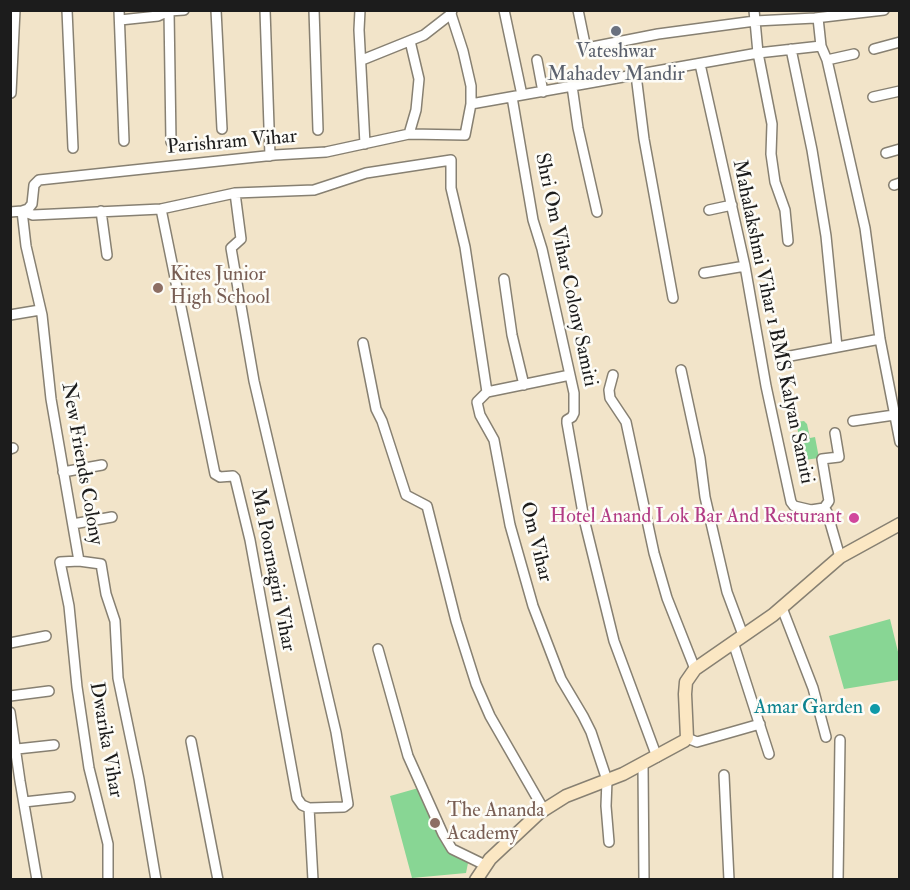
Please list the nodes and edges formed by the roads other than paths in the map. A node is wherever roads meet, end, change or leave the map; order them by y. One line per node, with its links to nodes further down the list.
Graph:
1 (15, 10): 33 (street)
2 (67, 10): 44 (street)
3 (184, 10): 12 (street)
4 (216, 10): 38 (street)
5 (265, 10): 47 (street)
6 (314, 10): 39 (street)
7 (360, 10): 25 (street)
8 (504, 10): 34 (street)
9 (578, 10): 17 (street)
10 (754, 10): 17 (street)
11 (884, 10): 16 (street)
12 (169, 11): 14 (street); 42 (street)
13 (452, 12): 18 (street); 37 (street)
14 (158, 13): 15 (street)
15 (119, 15): 41 (street)
16 (818, 18): 17 (street); 20 (street)
17 (754, 21): 23 (street)
18 (410, 41): 25 (street); 40 (street)
19 (900, 42): 22 (street)
20 (821, 46): 21 (street); 27 (street)
21 (791, 49): 23 (street); 66 (street)
22 (874, 49)
23 (758, 53): 28 (street); 56 (street)
24 (854, 54): 27 (street)
25 (362, 60): 43 (street)
26 (537, 60): 32 (street)
27 (827, 60): 64 (street)
28 (700, 64): 29 (street); 49 (street, Mahalakshmi Vihar 1 BMS Kalyan Samiti)
29 (636, 75): 30 (street); 61 (street)
30 (572, 86): 32 (street); 55 (street)
31 (900, 91): 36 (street)
32 (543, 92): 34 (street)
33 (10, 93)
34 (522, 95): 35 (street)
35 (512, 97): 37 (street); 69 (street, Shri Om Vihar Colony Samiti)
36 (873, 97)
37 (471, 104): 40 (street, Parishram Vihar)
38 (222, 129)
39 (318, 130)
40 (409, 134): 43 (street, Parishram Vihar)
41 (124, 141)
42 (171, 142)
43 (365, 144): 47 (street, Parishram Vihar)
44 (73, 148)
45 (900, 149): 46 (street)
46 (886, 153)
47 (270, 156): 52 (street, Parishram Vihar)
48 (235, 193): 50 (street); 72 (street); 110 (street)
49 (732, 206): 51 (street); 58 (street, Mahalakshmi Vihar 1 BMS Kalyan Samiti)
50 (161, 209): 54 (street); 110 (street, Ma Poornagiri Vihar)
51 (710, 210)
52 (22, 211): 53 (street); 54 (street); 62 (street, New Friends Colony)
53 (10, 212)
54 (101, 212): 57 (street)
55 (597, 212)
56 (788, 241)
57 (107, 255)
58 (745, 266): 59 (street); 79 (street, Mahalakshmi Vihar 1 BMS Kalyan Samiti)
59 (704, 273)
60 (504, 279): 71 (street)
61 (673, 298)
62 (40, 310): 63 (street); 78 (street, New Friends Colony)
63 (10, 315)
64 (880, 339): 66 (street); 73 (street)
65 (363, 343): 111 (street)
66 (837, 347): 67 (street)
67 (785, 357)
68 (681, 370): 87 (street)
69 (570, 375): 71 (street); 103 (street, Shri Om Vihar Colony Samiti)
70 (614, 375): 90 (street)
71 (524, 385): 72 (street)
72 (486, 392): 106 (street, Om Vihar)
73 (894, 415): 74 (street); 76 (street)
74 (853, 421)
75 (835, 433): 79 (street)
76 (900, 442)
77 (102, 465): 78 (street)
78 (63, 472): 81 (street, New Friends Colony)
79 (824, 508): 83 (street, Mahalakshmi Vihar 1 BMS Kalyan Samiti)
80 (112, 517): 81 (street)
81 (73, 524): 84 (street, New Friends Colony)
82 (900, 524): 83 (street)
83 (840, 556): 85 (street)
84 (79, 561): 115 (street, Dwarika Vihar); 116 (street, New Friends Colony)
85 (782, 608): 87 (street); 96 (street)
86 (46, 636): 88 (street)
87 (738, 639): 90 (street); 94 (street)
88 (10, 644)
89 (378, 649): 113 (street)
90 (695, 669): 97 (street)
91 (49, 691): 92 (street)
92 (10, 696)
93 (10, 712): 95 (street)
94 (760, 724): 97 (street); 102 (street)
95 (12, 729): 101 (street)
96 (826, 737)
97 (687, 738): 103 (street)
98 (840, 740): 122 (street)
99 (191, 741): 117 (street)
100 (54, 745): 101 (street)
101 (17, 749): 107 (street)
102 (769, 754)
103 (657, 757): 104 (street)
104 (643, 765): 106 (street); 120 (street)
105 (724, 775): 121 (street)
106 (607, 780): 111 (street); 112 (street)
107 (15, 781): 109 (street)
108 (70, 797): 109 (street)
109 (24, 802): 114 (street)
110 (309, 808): 118 (street, Ma Poornagiri Vihar)
111 (544, 810): 113 (street)
112 (609, 842)
113 (485, 865): 119 (street)
114 (37, 879)
115 (108, 879)
116 (156, 879)
117 (218, 879)
118 (314, 879)
119 (476, 879)
120 (644, 879)
121 (729, 879)
122 (838, 879)

